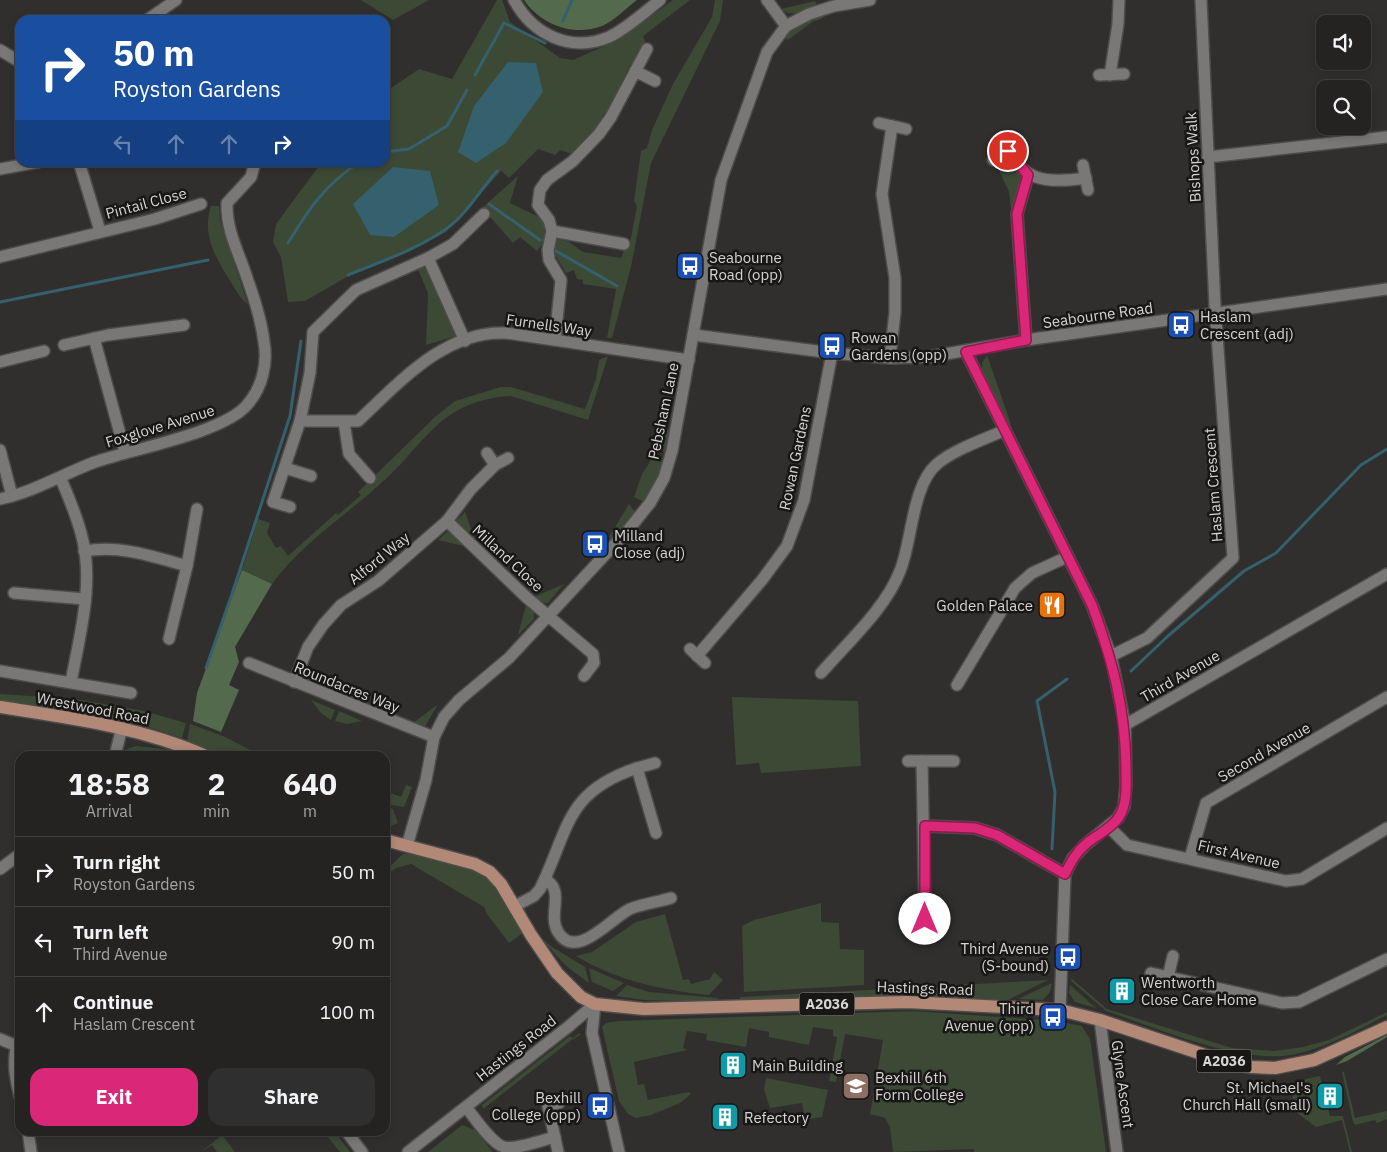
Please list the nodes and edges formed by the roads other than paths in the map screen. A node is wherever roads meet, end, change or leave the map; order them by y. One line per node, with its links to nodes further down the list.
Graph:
1 (176, 0): 9 (street)
2 (514, 0): 3 (street)
3 (660, 0)
4 (767, 0): 10 (street)
5 (870, 0): 8 (street, Pebsham Lane)
6 (1119, 0): 15 (street)
7 (1201, 0): 21 (street, Bishops Walk)
8 (833, 3): 10 (street, Pebsham Lane)
9 (154, 15)
10 (786, 26): 41 (street, Pebsham Lane)
11 (647, 49): 14 (street)
12 (0, 50): 13 (street)
13 (15, 59)
14 (635, 72): 16 (street); 34 (street)
15 (1124, 74)
16 (655, 81)
17 (879, 123): 18 (street)
18 (892, 126): 19 (street); 50 (street)
19 (906, 129)
20 (1387, 138): 21 (street)
21 (1208, 156): 39 (street, Bishops Walk)
22 (993, 160): 28 (street)
23 (1083, 165): 29 (street)
24 (15, 166): 27 (street)
25 (81, 167): 33 (street)
26 (254, 167): 57 (street, Foxglove Avenue)
27 (0, 169)
28 (1028, 175): 29 (street); 44 (street)
29 (1086, 178): 30 (street)
30 (1088, 190)
31 (201, 204): 33 (street, Pintail Close)
32 (484, 214): 37 (street)
33 (100, 231): 36 (street, Pintail Close)
34 (552, 231): 35 (street); 43 (street)
35 (624, 244)
36 (0, 257)
37 (428, 258): 45 (street); 53 (street)
38 (1387, 289): 39 (street, Seabourne Road)
39 (1216, 313): 44 (street, Seabourne Road); 79 (street, Haslam Crescent)
40 (184, 325): 42 (street)
41 (694, 335): 49 (street, Seabourne Road); 51 (street, Pebsham Lane)
42 (94, 338): 46 (street); 57 (street)
43 (556, 340): 45 (street, Furnells Way); 51 (street, Furnells Way)
44 (1026, 340): 48 (street, Seabourne Road)
45 (465, 341): 54 (street, Furnells Way)
46 (64, 345)
47 (44, 351): 52 (street)
48 (966, 352): 50 (street, Seabourne Road); 55 (street)
49 (832, 353): 50 (street, Seabourne Road); 78 (street, Rowan Gardens)
50 (890, 358)
51 (689, 360): 76 (street, Pebsham Lane)
52 (0, 362)
53 (300, 421): 54 (street, Furnells Way); 61 (street)
54 (344, 422): 64 (street)
55 (1005, 430): 71 (street); 82 (street)
56 (0, 450): 65 (street)
57 (125, 452): 63 (street, Foxglove Avenue)
58 (487, 453): 60 (street)
59 (508, 458): 60 (street, Alford Way)
60 (496, 465): 69 (street, Alford Way)
61 (284, 468): 62 (street); 67 (street)
62 (311, 476)
63 (61, 478): 65 (street, Foxglove Avenue); 70 (street)
64 (370, 478)
65 (12, 496): 66 (street, Foxglove Avenue)
66 (0, 499)
67 (290, 507)
68 (197, 509): 72 (street)
69 (447, 521): 76 (street, Milland Close); 86 (street, Alford Way)
70 (84, 551): 72 (street); 75 (street)
71 (1067, 557): 79 (street); 84 (street)
72 (187, 566): 77 (street)
73 (1387, 574): 90 (street, Third Avenue)
74 (14, 593): 75 (street)
75 (85, 599): 85 (street)
76 (549, 616): 83 (street, Milland Close); 92 (street, Pebsham Lane)
77 (169, 639)
78 (698, 656)
79 (1111, 656): 90 (street)
80 (249, 663): 86 (street, Roundacres Way)
81 (0, 671): 85 (street)
82 (821, 673)
83 (584, 676)
84 (958, 677)
85 (71, 682): 87 (street)
86 (294, 682): 92 (street, Roundacres Way)
87 (131, 693)
88 (1387, 697): 107 (street, Second Avenue)
89 (0, 707): 91 (main road, Wrestwood Road)
90 (1125, 725): 101 (street)
91 (122, 727): 93 (street); 94 (main road, Wrestwood Road)
92 (434, 737): 105 (street, Pebsham Lane)
93 (115, 751)
94 (195, 751)
95 (922, 761): 96 (street); 97 (street); 100 (street)
96 (954, 761)
97 (908, 762)
98 (655, 763): 99 (street)
99 (637, 768): 103 (street); 110 (street)
100 (925, 826): 109 (street); 114 (street)
101 (1109, 827): 107 (street, First Avenue); 109 (street)
102 (1387, 828): 107 (street, First Avenue)
103 (656, 833)
104 (390, 841): 105 (main road, A2036)
105 (406, 846): 112 (main road, A2036)
106 (15, 858): 108 (street)
107 (1190, 858)
108 (0, 869)
109 (1065, 874): 121 (street)
110 (546, 879): 111 (street); 112 (street)
111 (671, 898)
112 (515, 906): 120 (main road, A2036)
113 (940, 918): 114 (street)
114 (925, 919): 115 (street)
115 (911, 920)
116 (1173, 956): 119 (street)
117 (1387, 959): 119 (street)
118 (1151, 973): 119 (street)
119 (1168, 977)
120 (595, 1004): 121 (main road, Hastings Road / A2036); 127 (street, Hastings Road); 135 (street)
121 (1060, 1010): 122 (main road, Hastings Road / A2036)
122 (1100, 1020): 123 (main road, Hastings Road / A2036); 136 (street, Glyne Ascent)
123 (1387, 1027)
124 (0, 1039): 125 (street)
125 (15, 1042)
126 (560, 1104): 130 (street)
127 (466, 1107): 130 (street); 133 (street, Hastings Road)
128 (29, 1136): 131 (street)
129 (350, 1136): 132 (street)
130 (555, 1137): 134 (street)
131 (31, 1152)
132 (362, 1152)
133 (408, 1152)
134 (558, 1152)
135 (619, 1152)
136 (1118, 1152)

